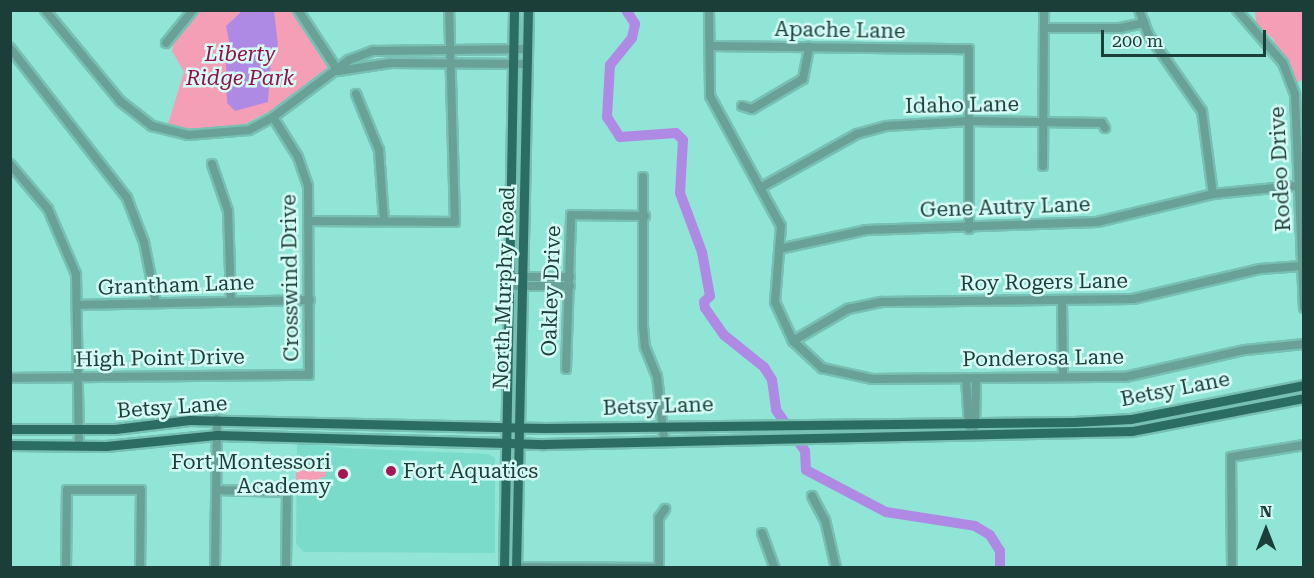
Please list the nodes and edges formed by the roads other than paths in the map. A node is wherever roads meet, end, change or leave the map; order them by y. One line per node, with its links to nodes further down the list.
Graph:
1 (193, 10): 13 (street)
2 (298, 10): 23 (street)
3 (448, 10): 18 (street)
4 (514, 10): 17 (main road, North Murphy Road)
5 (528, 10): 19 (main road, North Murphy Road)
6 (710, 10): 14 (street)
7 (1044, 10): 12 (street)
8 (1139, 10): 11 (street)
9 (48, 11): 26 (street)
10 (1238, 11): 34 (street, Rodeo Drive)
11 (1144, 23): 12 (street); 36 (street)
12 (1044, 27): 28 (street)
13 (166, 43)
14 (710, 46): 15 (street, Apache Lane); 35 (street)
15 (810, 47): 25 (street); 27 (street, Apache Lane)
16 (10, 48): 50 (street)
17 (515, 48): 18 (street); 19 (street); 21 (main road, North Murphy Road)
18 (448, 49): 20 (street); 23 (street)
19 (528, 49): 22 (main road, North Murphy Road)
20 (448, 64): 21 (street); 23 (street); 39 (street)
21 (514, 64): 22 (street); 44 (main road, North Murphy Road)
22 (528, 64): 45 (main road, North Murphy Road)
23 (338, 71): 26 (street)
24 (356, 94): 39 (street)
25 (742, 106)
26 (273, 117): 38 (street, Crosswind Drive)
27 (969, 121): 28 (street, Idaho Lane); 35 (street, Idaho Lane); 40 (street)
28 (1043, 122): 29 (street, Idaho Lane); 32 (street)
29 (1105, 128)
30 (10, 164): 51 (street)
31 (212, 164): 47 (street)
32 (1043, 166)
33 (643, 177): 37 (street)
34 (1302, 185): 36 (street, Gene Autry Lane); 42 (street, Rodeo Drive)
35 (760, 188): 41 (street)
36 (1213, 195): 40 (street, Gene Autry Lane)
37 (645, 216): 43 (street, Oakley Drive); 67 (street)
38 (312, 221): 39 (street); 48 (street, Crosswind Drive)
39 (384, 221)
40 (969, 229): 41 (street, Gene Autry Lane)
41 (779, 249): 53 (street)
42 (1302, 266): 49 (street, Roy Rogers Lane); 52 (street, Rodeo Drive)
43 (570, 277): 45 (street); 46 (street, Oakley Drive)
44 (511, 281): 45 (street); 69 (main road, North Murphy Road)
45 (524, 281): 46 (street); 70 (main road, North Murphy Road)
46 (570, 286): 55 (street, Oakley Drive)
47 (231, 300): 48 (street, Grantham Lane); 50 (street, Grantham Lane)
48 (310, 300): 56 (street, Crosswind Drive)
49 (1062, 302): 53 (street, Roy Rogers Lane); 57 (street)
50 (156, 303): 51 (street, Grantham Lane)
51 (79, 305): 61 (street)
52 (1304, 308)
53 (793, 341): 59 (street, Ponderosa Lane)
54 (1304, 344): 57 (street, Ponderosa Lane)
55 (566, 369)
56 (309, 375): 61 (street, High Point Drive)
57 (1063, 377): 60 (street, Ponderosa Lane)
58 (10, 378): 61 (street, High Point Drive)
59 (966, 378): 60 (street, Ponderosa Lane); 65 (street)
60 (976, 378): 65 (street)
61 (81, 379): 72 (street)
62 (1304, 385): 65 (main road, Betsy Lane)
63 (1304, 398): 73 (main road, Betsy Lane)
64 (217, 420): 66 (main road, Betsy Lane); 72 (main road, Betsy Lane); 74 (street)
65 (972, 422): 67 (main road, Betsy Lane); 73 (street)
66 (321, 423): 68 (main road, Betsy Lane); 76 (main road)
67 (664, 423): 70 (main road, Betsy Lane); 75 (street)
68 (417, 425): 69 (main road, Betsy Lane); 77 (main road)
69 (506, 426): 70 (main road, Betsy Lane); 78 (main road, North Murphy Road)
70 (518, 427): 79 (main road, North Murphy Road)
71 (10, 429): 72 (main road, Betsy Lane)
72 (80, 430): 82 (street)
73 (972, 433): 75 (main road, Betsy Lane)
74 (217, 435): 76 (main road, Betsy Lane); 82 (main road, Betsy Lane); 83 (street)
75 (664, 438): 79 (main road, Betsy Lane)
76 (321, 439): 77 (main road, Betsy Lane)
77 (416, 442): 78 (main road, Betsy Lane)
78 (506, 443): 79 (main road, Betsy Lane); 92 (main road, North Murphy Road)
79 (518, 443): 93 (main road, North Murphy Road)
80 (10, 445): 82 (main road, Betsy Lane)
81 (1304, 445): 96 (street)
82 (79, 446)
83 (216, 490): 90 (street); 91 (street)
84 (812, 496): 95 (street)
85 (665, 509): 87 (street)
86 (762, 533): 94 (street)
87 (659, 566): 93 (street)
88 (66, 567): 89 (street)
89 (140, 567)
90 (215, 567)
91 (286, 567)
92 (504, 567)
93 (516, 567)
94 (775, 567)
95 (836, 567)
96 (1232, 567)

